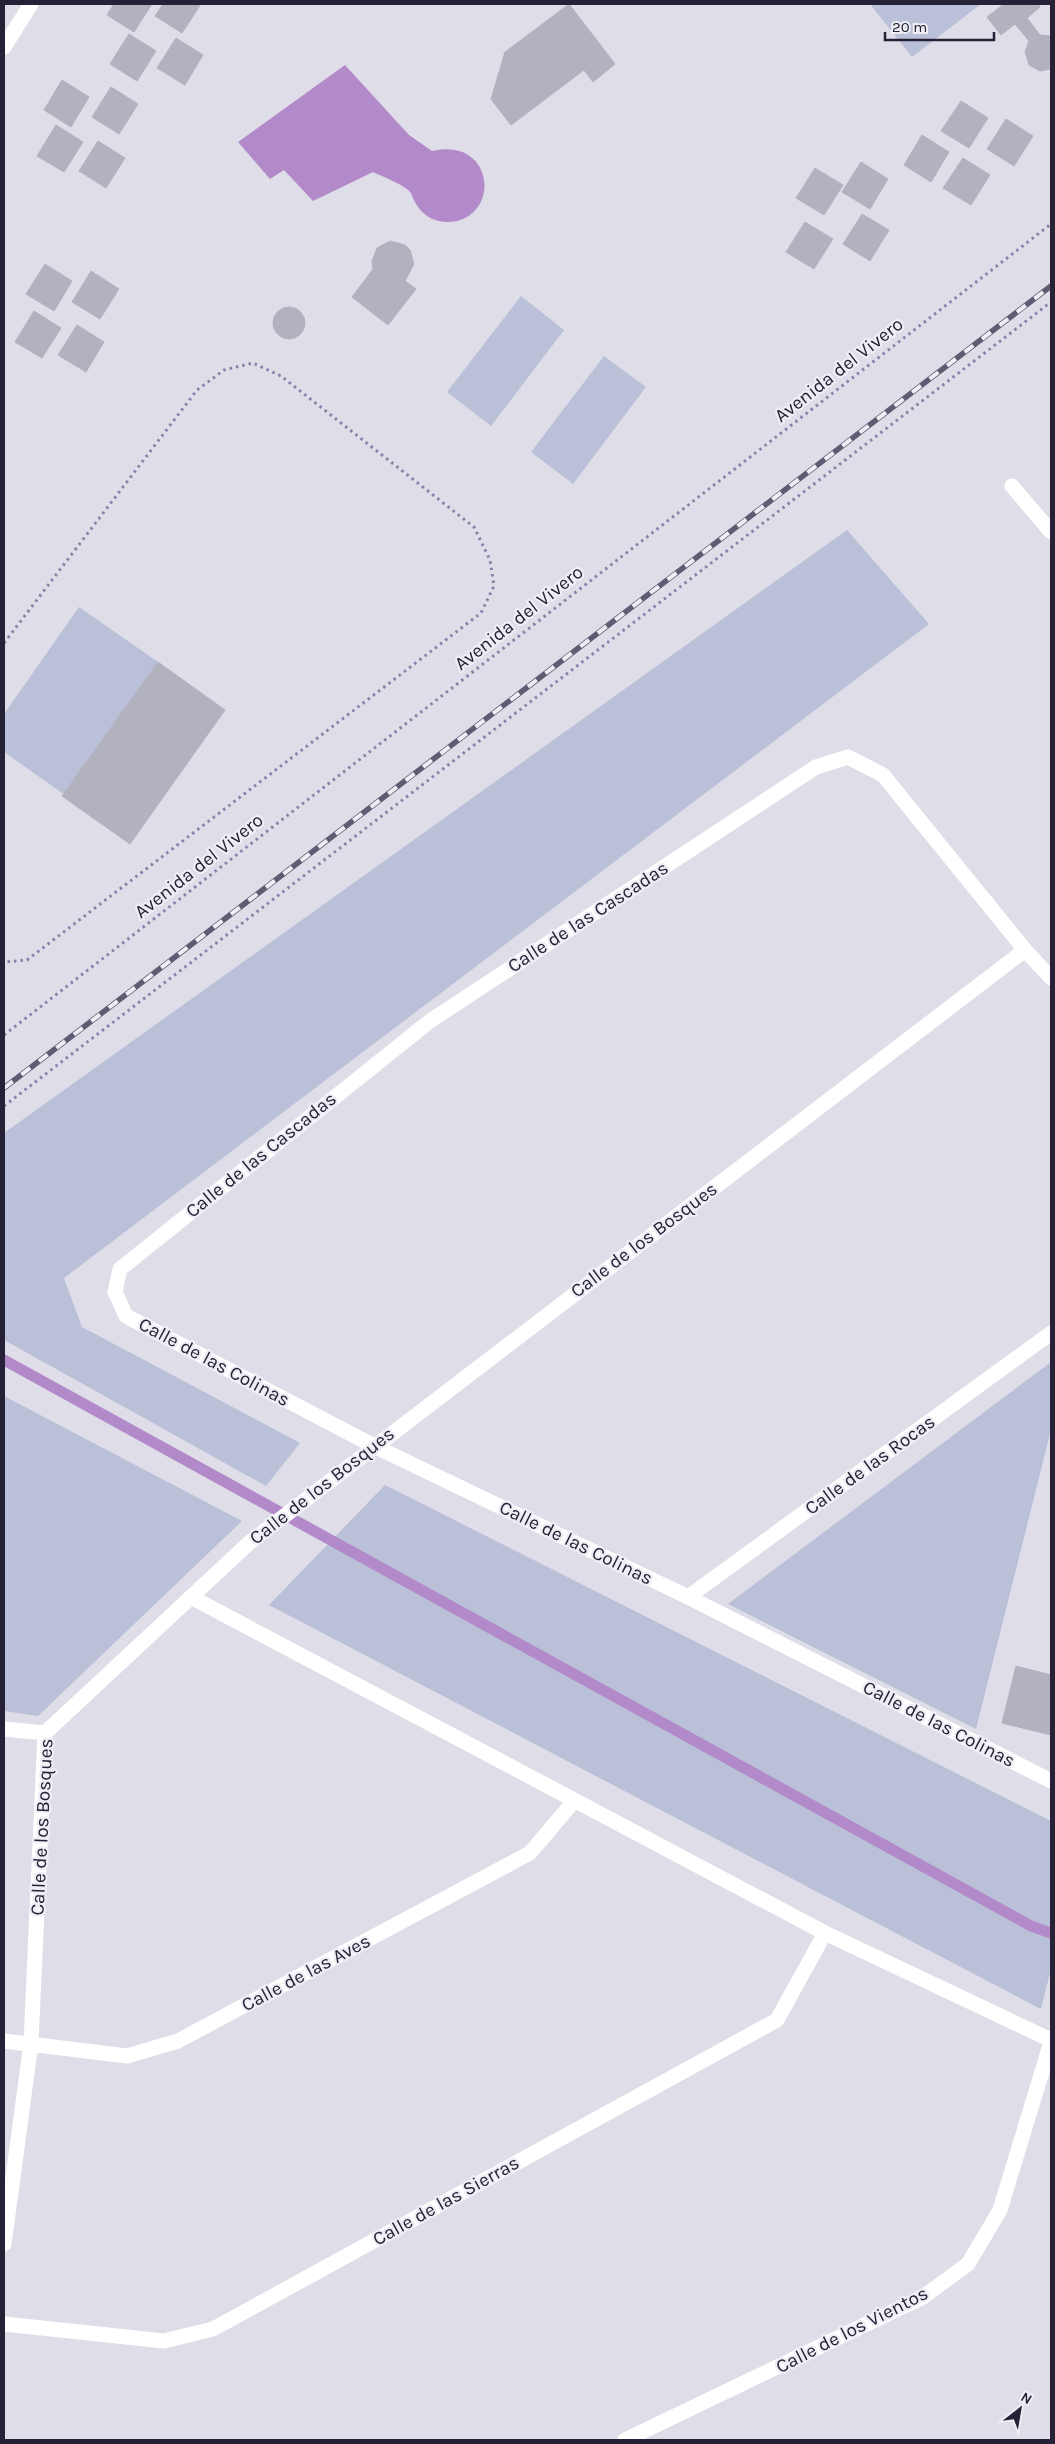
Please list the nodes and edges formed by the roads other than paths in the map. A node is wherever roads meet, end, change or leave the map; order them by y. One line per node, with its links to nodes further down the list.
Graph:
1 (32, 4): 2 (street)
2 (4, 47)
3 (1012, 486): 4 (street)
4 (1051, 532)
5 (1025, 950): 6 (street, Calle de las Cascadas); 7 (street, Calle de las Cascadas); 9 (street, Calle de los Bosques)
6 (1051, 978)
7 (116, 1292): 9 (street, Calle de las Colinas)
8 (1051, 1332): 11 (street, Calle de las Rocas)
9 (374, 1446): 10 (street, Calle de los Bosques); 11 (street, Calle de las Colinas)
10 (191, 1597): 13 (street, Calle de los Bosques); 15 (street)
11 (688, 1597): 14 (street, Calle de las Colinas)
12 (4, 1729): 13 (street)
13 (45, 1733): 19 (street, Calle de los Bosques)
14 (1051, 1780)
15 (574, 1801): 16 (street); 19 (street, Calle de las Aves)
16 (825, 1933): 18 (street); 21 (street, Calle de las Sierras)
17 (4, 2041): 19 (street, Calle de las Aves)
18 (1051, 2041): 22 (street, Calle de los Vientos)
19 (31, 2044): 20 (street, Calle de los Bosques)
20 (4, 2244)
21 (4, 2324)
22 (625, 2440)

